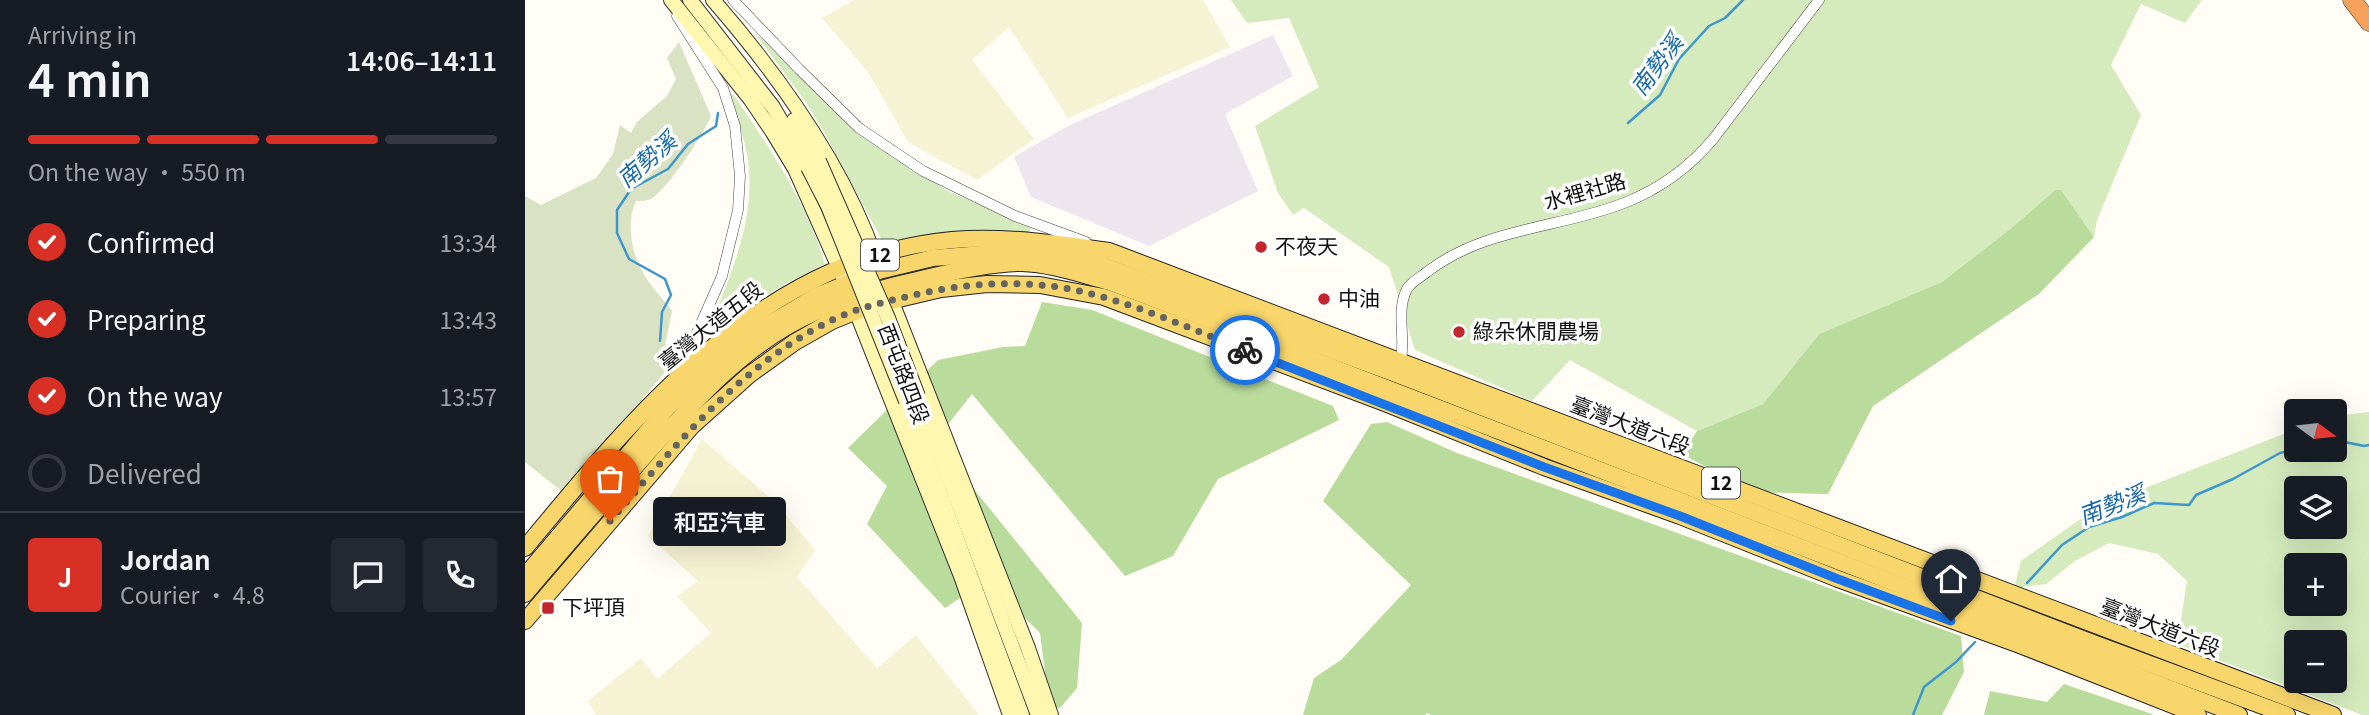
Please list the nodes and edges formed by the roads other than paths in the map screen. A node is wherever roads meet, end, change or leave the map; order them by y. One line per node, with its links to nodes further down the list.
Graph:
1 (669, 0): 14 (street, 西屯路四段); 18 (street, 西屯路四段)
2 (691, 0): 11 (street, 西屯路四段)
3 (706, 0): 11 (street, 西屯路四段)
4 (713, 0): 10 (street, 西屯路四段)
5 (720, 0): 10 (street)
6 (733, 0): 12 (street)
7 (1819, 0): 17 (street, 水裡社路)
8 (2352, 0): 9 (highway)
9 (2369, 22)
10 (748, 41): 15 (street, 西屯路四段)
11 (813, 164): 20 (street, 西屯路四段, bridge)
12 (1109, 251): 15 (main road, 臺灣大道五段 / 12); 17 (main road, 臺灣大道六段 / 12)
13 (1097, 263): 15 (main road, 臺灣大道五段 / 12); 17 (main road, 臺灣大道六段 / 12)
14 (840, 268): 15 (main road, 臺灣大道五段 / 12); 16 (street, 西屯路四段); 18 (main road, 臺灣大道五段 / 12)
15 (883, 279): 16 (main road, 臺灣大道五段 / 12); 19 (main road, 臺灣大道五段 / 12); 19 (main road, 臺灣大道五段 / 12); 24 (street, 西屯路四段)
16 (851, 297): 21 (main road, 臺灣大道五段 / 12); 25 (main road, 臺灣大道五段 / 12); 27 (main road, 臺灣大道五段 / 12); 28 (street, 西屯路四段)
17 (1399, 367): 19 (street, 水裡社路); 36 (main road, 臺灣大道六段 / 12); 37 (main road, 臺灣大道六段 / 12)
18 (684, 372): 21 (street); 22 (main road, 臺灣大道五段 / 12)
19 (1387, 397): 34 (main road, 12); 35 (main road, 12)
20 (912, 398): 26 (street, 西屯路四段); 29 (street, 西屯路四段)
21 (668, 407): 23 (main road, 臺灣大道五段 / 12)
22 (525, 548)
23 (525, 576)
24 (1006, 593): 29 (street); 33 (street, 西屯路四段)
25 (525, 594)
26 (983, 604): 28 (street); 31 (street, 西屯路四段)
27 (525, 621)
28 (996, 672): 30 (street, 西屯路四段)
29 (1025, 678): 32 (street, 西屯路四段)
30 (1010, 715)
31 (1022, 715)
32 (1038, 715)
33 (1051, 715)
34 (2198, 715)
35 (2239, 715)
36 (2287, 715)
37 (2333, 715)

